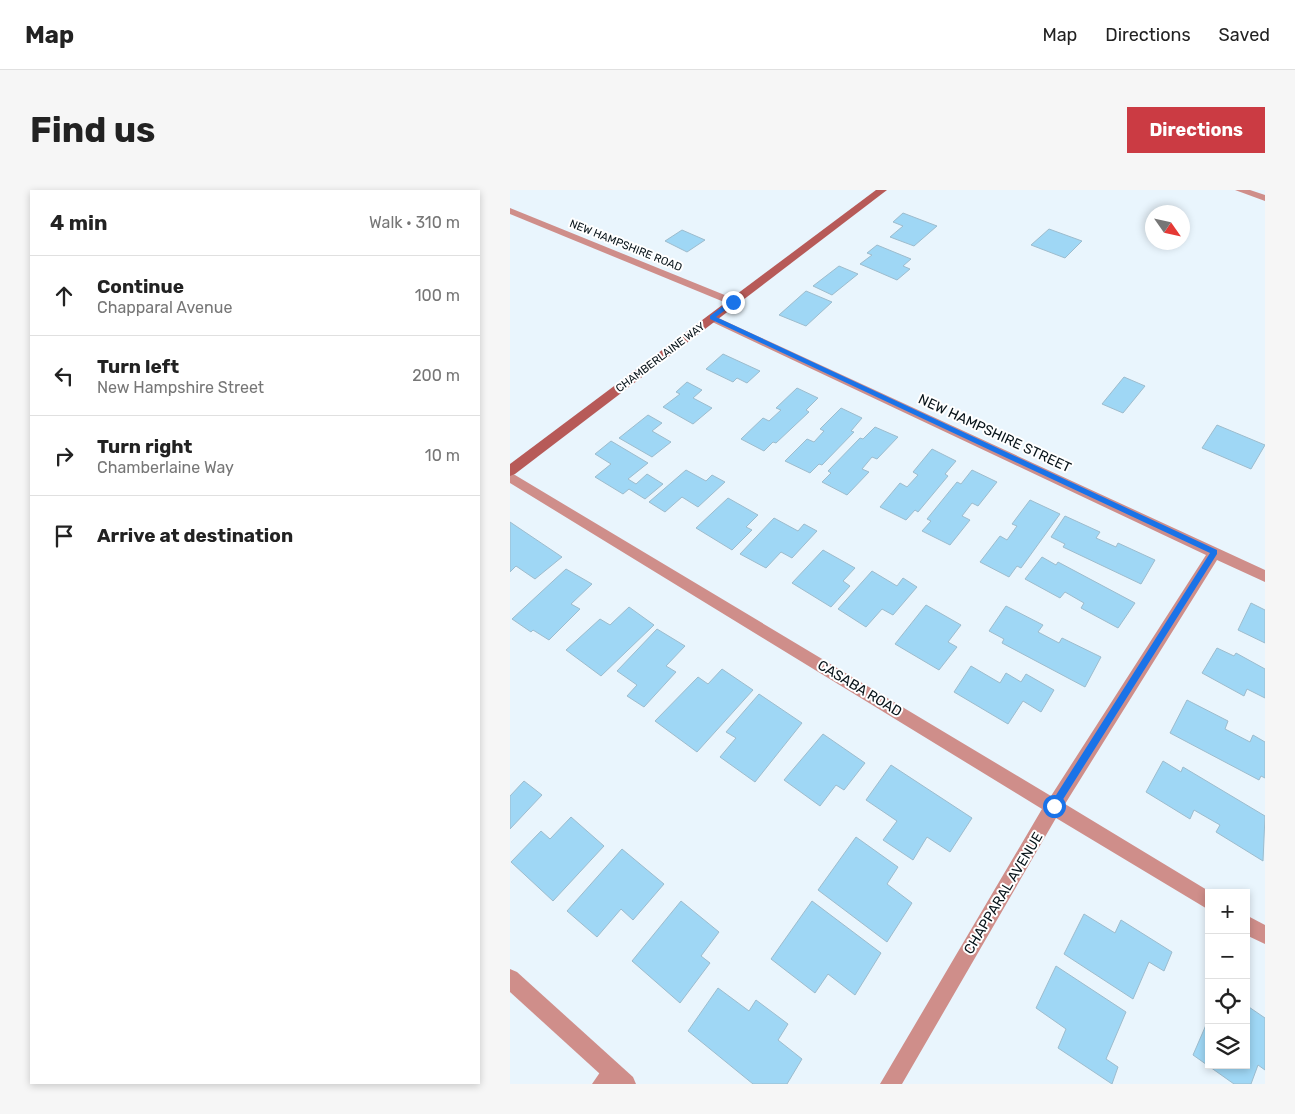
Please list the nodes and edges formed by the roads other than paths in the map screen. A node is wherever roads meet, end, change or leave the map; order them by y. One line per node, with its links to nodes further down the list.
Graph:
1 (882, 190): 5 (main road, CHAMBERLAINE WAY)
2 (1240, 190): 3 (street)
3 (1265, 198)
4 (510, 211): 5 (street, NEW HAMPSHIRE ROAD)
5 (733, 302): 6 (main road, CHAMBERLAINE WAY)
6 (712, 318): 7 (main road, CHAMBERLAINE WAY); 9 (street, NEW HAMPSHIRE STREET)
7 (510, 472)
8 (510, 477): 11 (street, CASABA ROAD)
9 (1214, 552): 10 (street, NEW HAMPSHIRE STREET); 11 (street, CHAPPARAL AVENUE)
10 (1265, 576)
11 (1054, 806): 12 (street, CASABA ROAD); 17 (street, CHAPPARAL AVENUE)
12 (1205, 899)
13 (1250, 926): 14 (street)
14 (1265, 935)
15 (510, 979): 16 (street)
16 (613, 1080)
17 (890, 1084)

